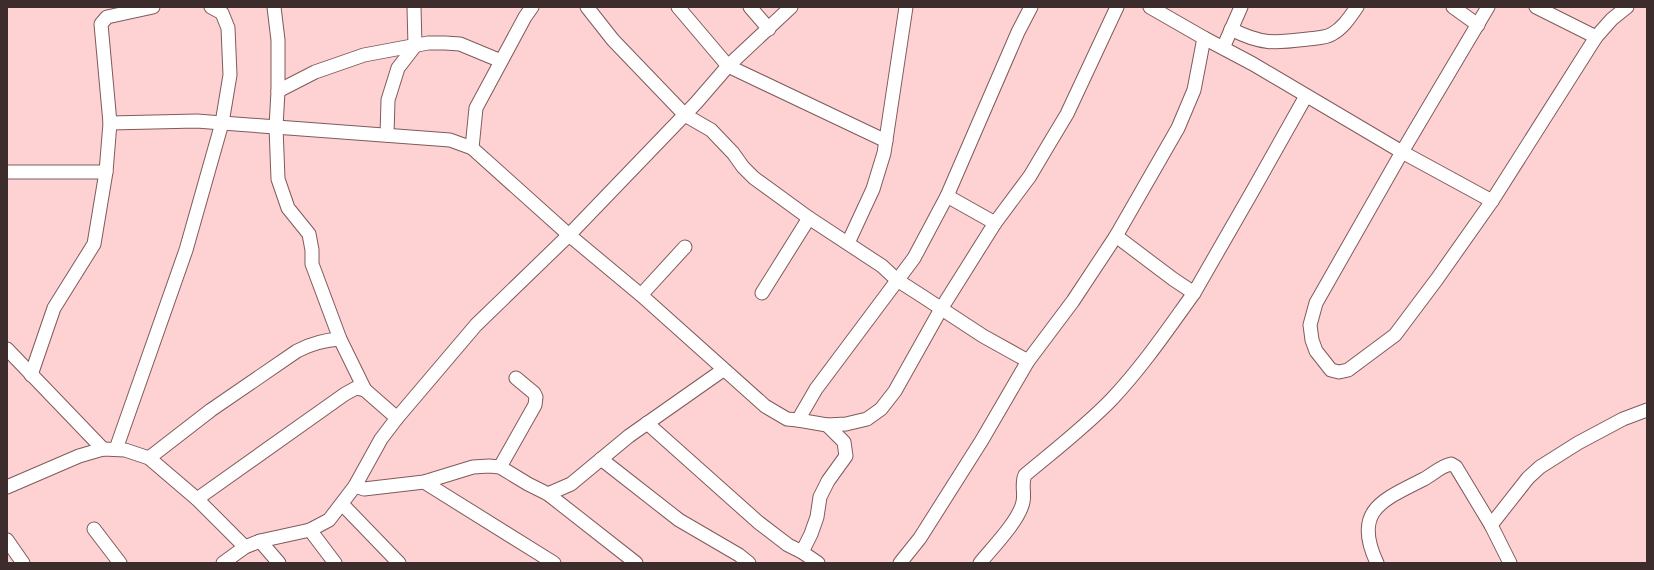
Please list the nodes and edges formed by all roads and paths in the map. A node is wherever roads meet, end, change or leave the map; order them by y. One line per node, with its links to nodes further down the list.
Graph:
1 (153, 7): 32 (street)
2 (211, 7): 33 (street)
3 (274, 7): 29 (street)
4 (414, 7): 25 (street)
5 (532, 7): 27 (street)
6 (587, 7): 31 (street)
7 (678, 7): 28 (street)
8 (750, 7): 21 (street)
9 (791, 7): 21 (street)
10 (906, 7): 36 (street)
11 (1031, 7): 41 (street)
12 (1117, 7): 44 (street)
13 (1150, 7): 24 (street)
14 (1241, 7): 22 (street)
15 (1357, 7): 22 (street)
16 (1453, 7): 20 (street)
17 (1488, 7): 20 (street)
18 (1536, 7): 23 (street)
19 (1627, 7): 23 (street)
20 (1478, 25): 38 (street)
21 (769, 29): 28 (street)
22 (1231, 29): 26 (street)
23 (1596, 37): 42 (street)
24 (1204, 38): 26 (street); 46 (street)
25 (415, 46): 27 (street); 29 (street); 35 (street)
26 (1223, 48): 30 (street)
27 (501, 61): 37 (street)
28 (728, 66): 31 (street); 36 (street)
29 (278, 91): 34 (street)
30 (1306, 96): 38 (street); 51 (street)
31 (685, 115): 43 (street); 45 (street)
32 (110, 122): 33 (street); 40 (street)
33 (222, 122): 34 (street); 67 (street)
34 (276, 126): 35 (street); 54 (street)
35 (387, 135): 37 (street)
36 (886, 141): 47 (street)
37 (472, 148): 45 (street)
38 (1402, 152): 42 (street); 42 (street)
39 (7, 172): 40 (street)
40 (106, 172): 58 (street)
41 (947, 196): 44 (street); 49 (street)
42 (1492, 201)
43 (809, 218): 47 (street); 50 (street)
44 (995, 223): 53 (street)
45 (569, 235): 52 (street); 62 (street)
46 (1116, 236): 51 (street); 56 (street)
47 (848, 243): 49 (street)
48 (685, 247): 52 (street)
49 (897, 280): 53 (street); 63 (street)
50 (762, 293)
51 (1194, 293): 95 (street)
52 (641, 295): 57 (street)
53 (941, 309): 56 (street); 65 (street)
54 (340, 339): 60 (street); 68 (street)
55 (7, 349): 58 (street)
56 (1028, 361): 94 (street)
57 (723, 370): 63 (street); 64 (street)
58 (31, 375): 66 (street)
59 (516, 378): 70 (street)
60 (365, 390): 62 (street); 75 (street)
61 (1647, 410): 77 (street)
62 (397, 418): 72 (street)
63 (798, 420): 65 (street)
64 (647, 423): 69 (street); 83 (street)
65 (827, 425): 83 (street)
66 (103, 449): 67 (street); 73 (street)
67 (116, 449): 68 (street)
68 (149, 458): 75 (street)
69 (601, 458): 74 (street); 92 (street)
70 (500, 467): 71 (street); 74 (street)
71 (424, 482): 72 (street); 90 (street)
72 (354, 486): 76 (street)
73 (7, 487)
74 (548, 494): 91 (street)
75 (197, 499): 82 (street)
76 (342, 504): 79 (street); 89 (street)
77 (1491, 525): 96 (street); 97 (street)
78 (94, 529): 85 (street)
79 (310, 530): 81 (street); 88 (street)
80 (7, 540): 84 (street)
81 (260, 541): 82 (street); 87 (street)
82 (245, 547): 86 (street)
83 (802, 552): 93 (street)
84 (23, 563)
85 (120, 563)
86 (223, 563)
87 (279, 563)
88 (335, 563)
89 (399, 563)
90 (554, 563)
91 (636, 563)
92 (749, 563)
93 (818, 563)
94 (900, 563)
95 (980, 563)
96 (1377, 563)
97 (1510, 563)

